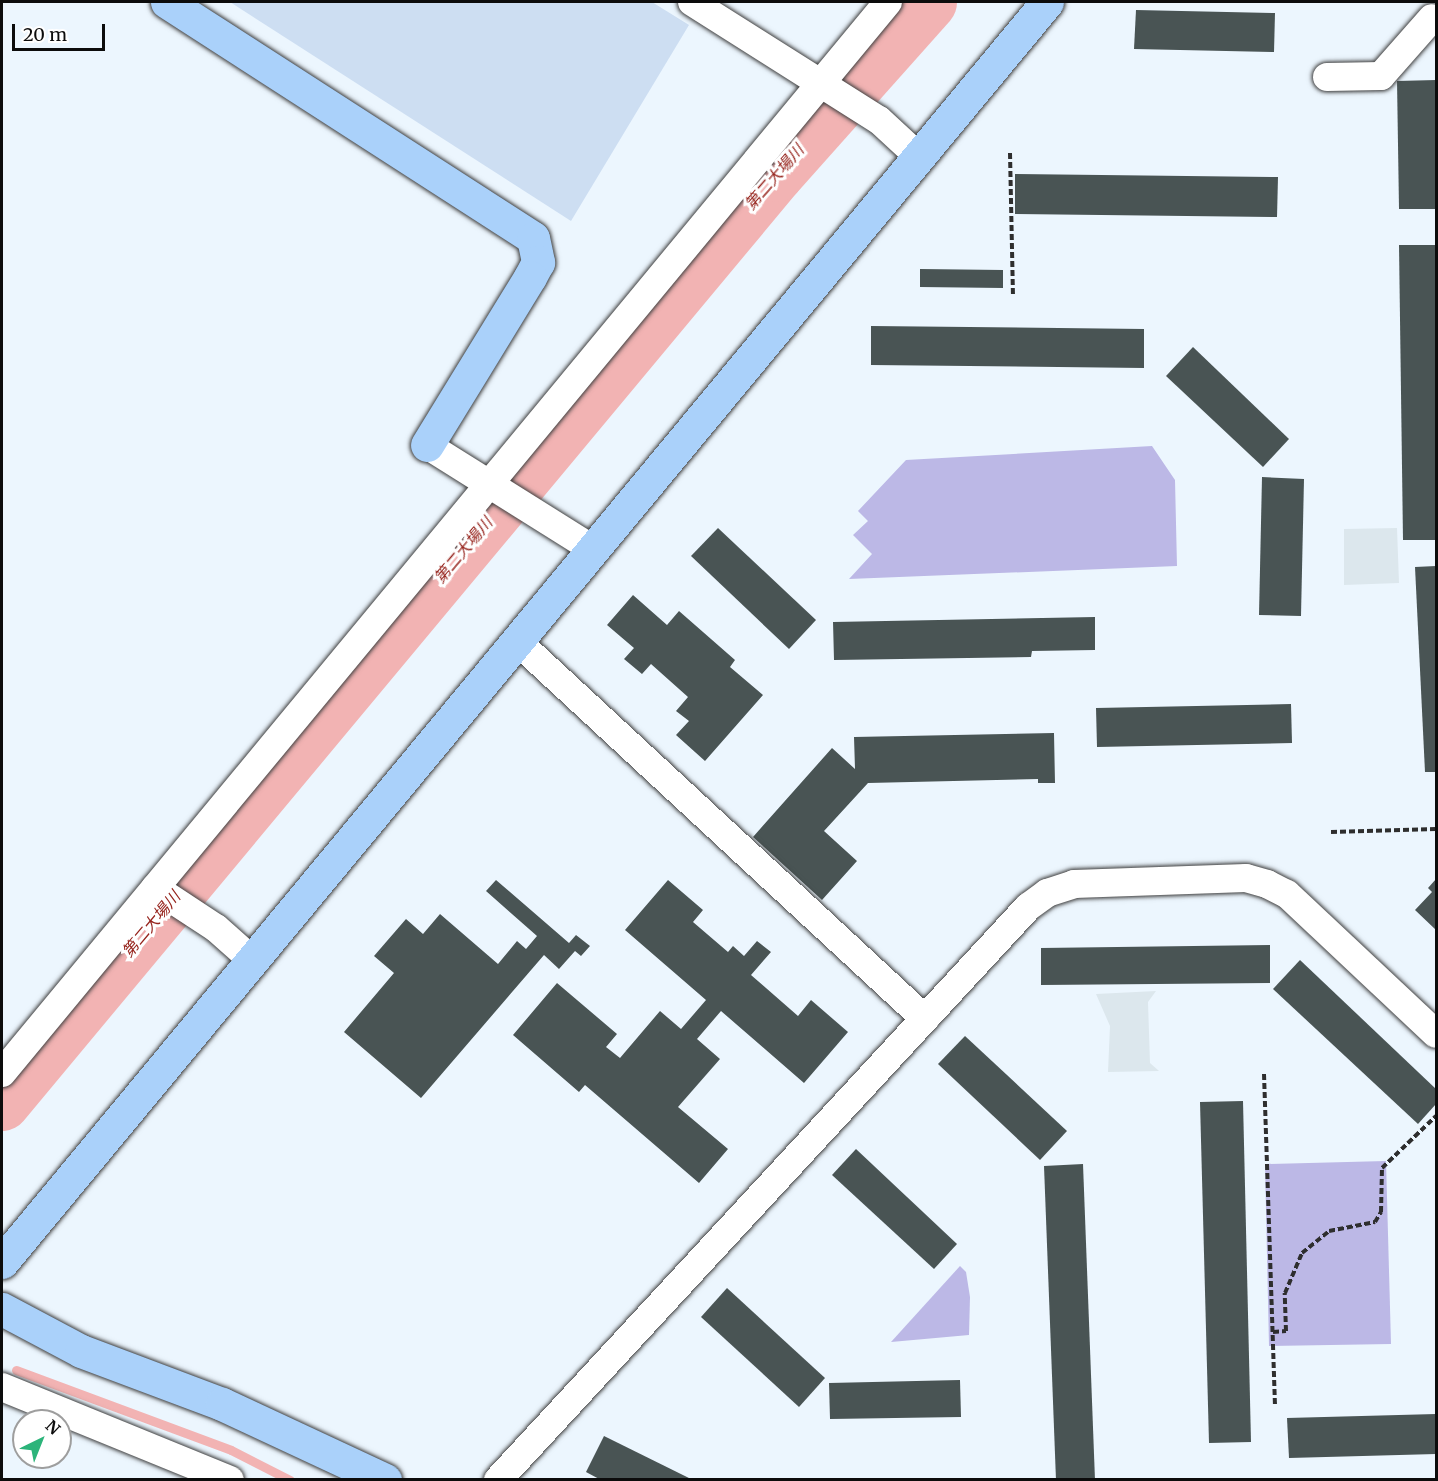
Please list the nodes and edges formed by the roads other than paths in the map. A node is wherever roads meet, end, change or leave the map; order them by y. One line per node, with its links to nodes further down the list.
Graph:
1 (167, 2): 9 (street)
2 (692, 2): 7 (street)
3 (888, 2): 7 (street)
4 (1047, 2): 8 (street)
5 (1431, 15): 6 (street)
6 (1327, 77)
7 (820, 83): 8 (street); 10 (street)
8 (918, 156): 11 (street)
9 (427, 446): 10 (street)
10 (493, 486): 11 (street); 13 (street)
11 (593, 549): 12 (street)
12 (517, 641): 14 (street); 15 (street)
13 (154, 888): 14 (street); 17 (street)
14 (251, 960): 18 (street)
15 (925, 1018): 16 (street); 23 (street)
16 (1437, 1034)
17 (2, 1073)
18 (2, 1262)
19 (2, 1309): 22 (street)
20 (2, 1387): 21 (street)
21 (230, 1479)
22 (385, 1479)
23 (498, 1479)

